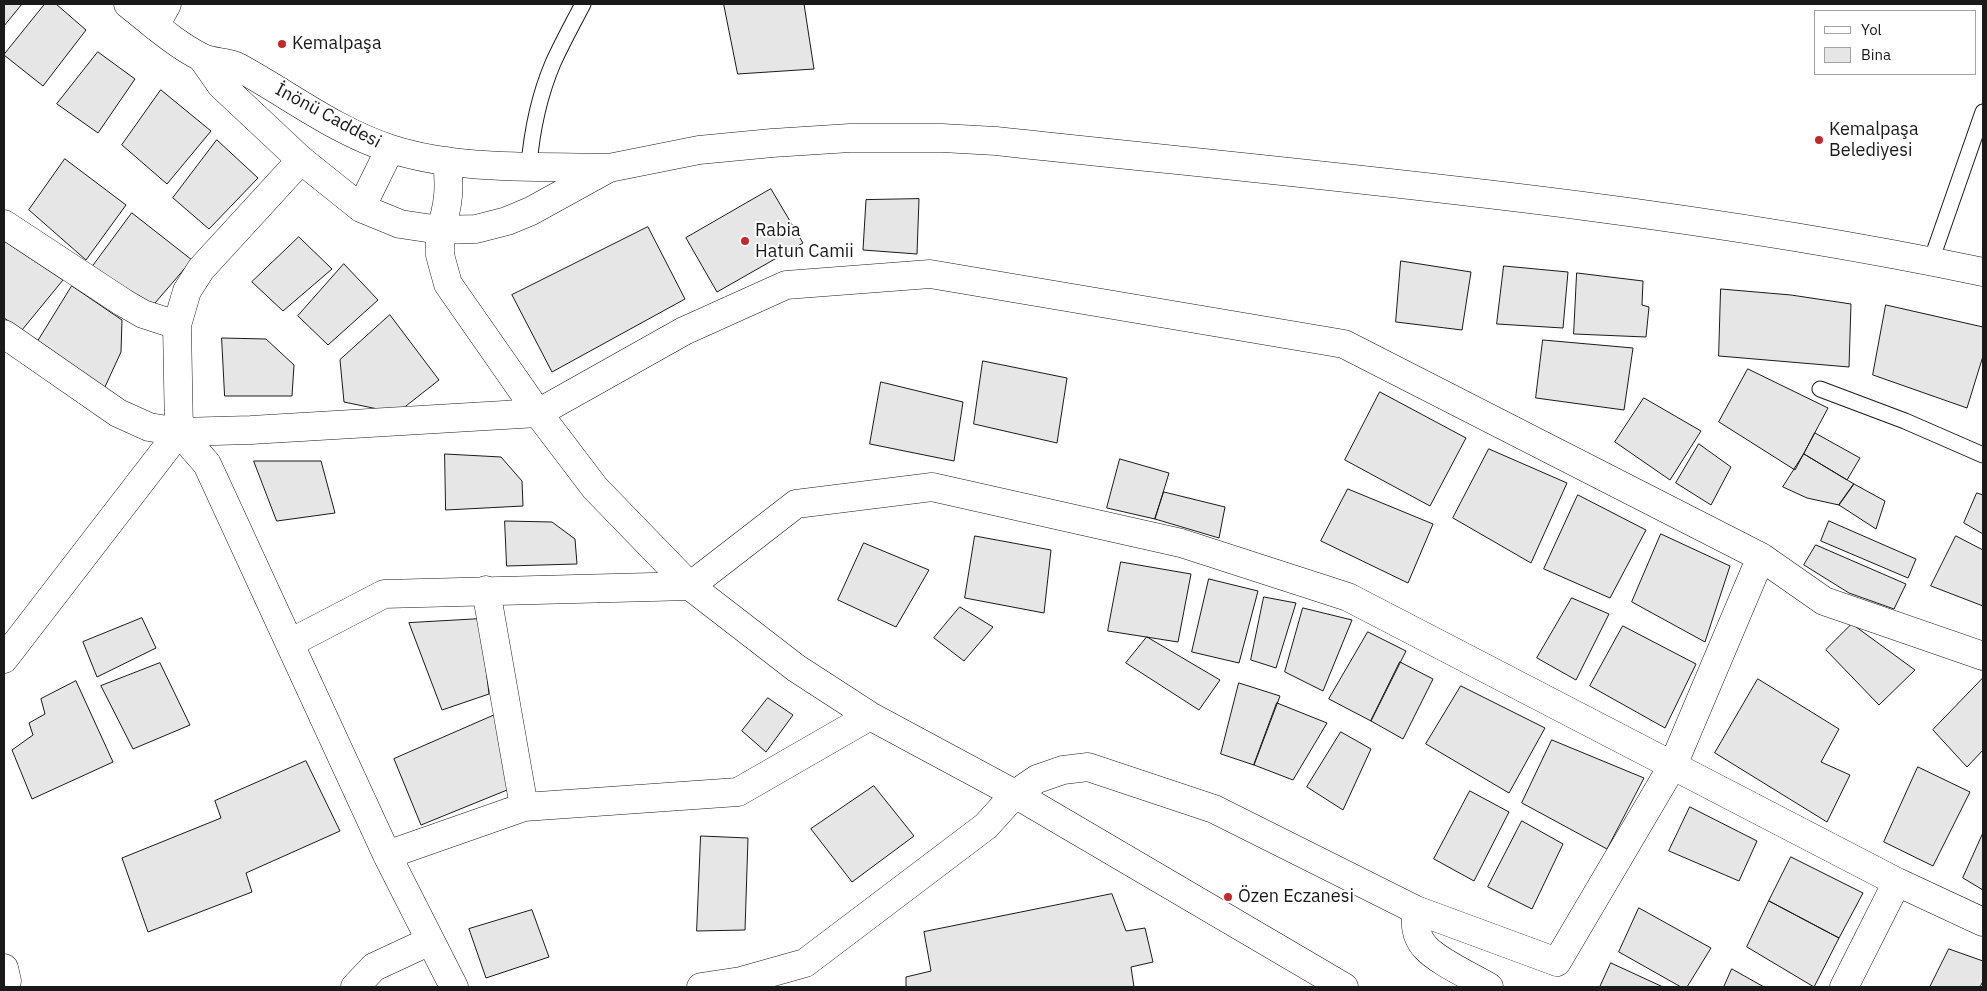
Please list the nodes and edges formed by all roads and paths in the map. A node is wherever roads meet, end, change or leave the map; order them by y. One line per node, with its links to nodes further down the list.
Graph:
1 (128, 4): 3 (street, İnönü Caddesi)
2 (583, 4): 9 (lane)
3 (161, 15): 4 (street, İnönü Caddesi)
4 (202, 58): 6 (street, İnönü Caddesi); 7 (street)
5 (1983, 112): 14 (lane)
6 (390, 149): 8 (street, İnönü Caddesi); 11 (street)
7 (301, 160): 11 (street); 16 (street)
8 (447, 161): 9 (street, İnönü Caddesi); 13 (street)
9 (529, 165): 10 (street, İnönü Caddesi)
10 (609, 168): 13 (street); 14 (street)
11 (361, 208): 13 (street)
12 (4, 224): 16 (street)
13 (440, 230): 19 (street)
14 (1931, 261): 15 (street)
15 (1983, 272)
16 (177, 325): 20 (street)
17 (4, 334): 20 (street)
18 (1820, 389): 21 (lane)
19 (538, 413): 20 (street); 22 (street); 23 (street)
20 (179, 432): 25 (street); 27 (street)
21 (1983, 455)
22 (1761, 557): 26 (street); 29 (street)
23 (690, 586): 24 (street); 28 (street); 29 (street)
24 (486, 590): 25 (street); 31 (street)
25 (290, 643): 32 (street)
26 (1983, 656)
27 (4, 660)
28 (870, 716): 30 (street); 31 (street)
29 (1673, 765): 33 (street); 34 (street)
30 (1015, 794): 34 (street); 39 (street); 40 (street)
31 (524, 807): 32 (street)
32 (386, 855): 36 (street)
33 (1897, 882): 35 (street); 42 (street)
34 (1416, 910): 41 (street)
35 (1983, 922)
36 (430, 941): 37 (street); 38 (street)
37 (355, 987)
38 (454, 987)
39 (701, 987)
40 (1344, 987)
41 (1489, 987)
42 (1844, 987)

